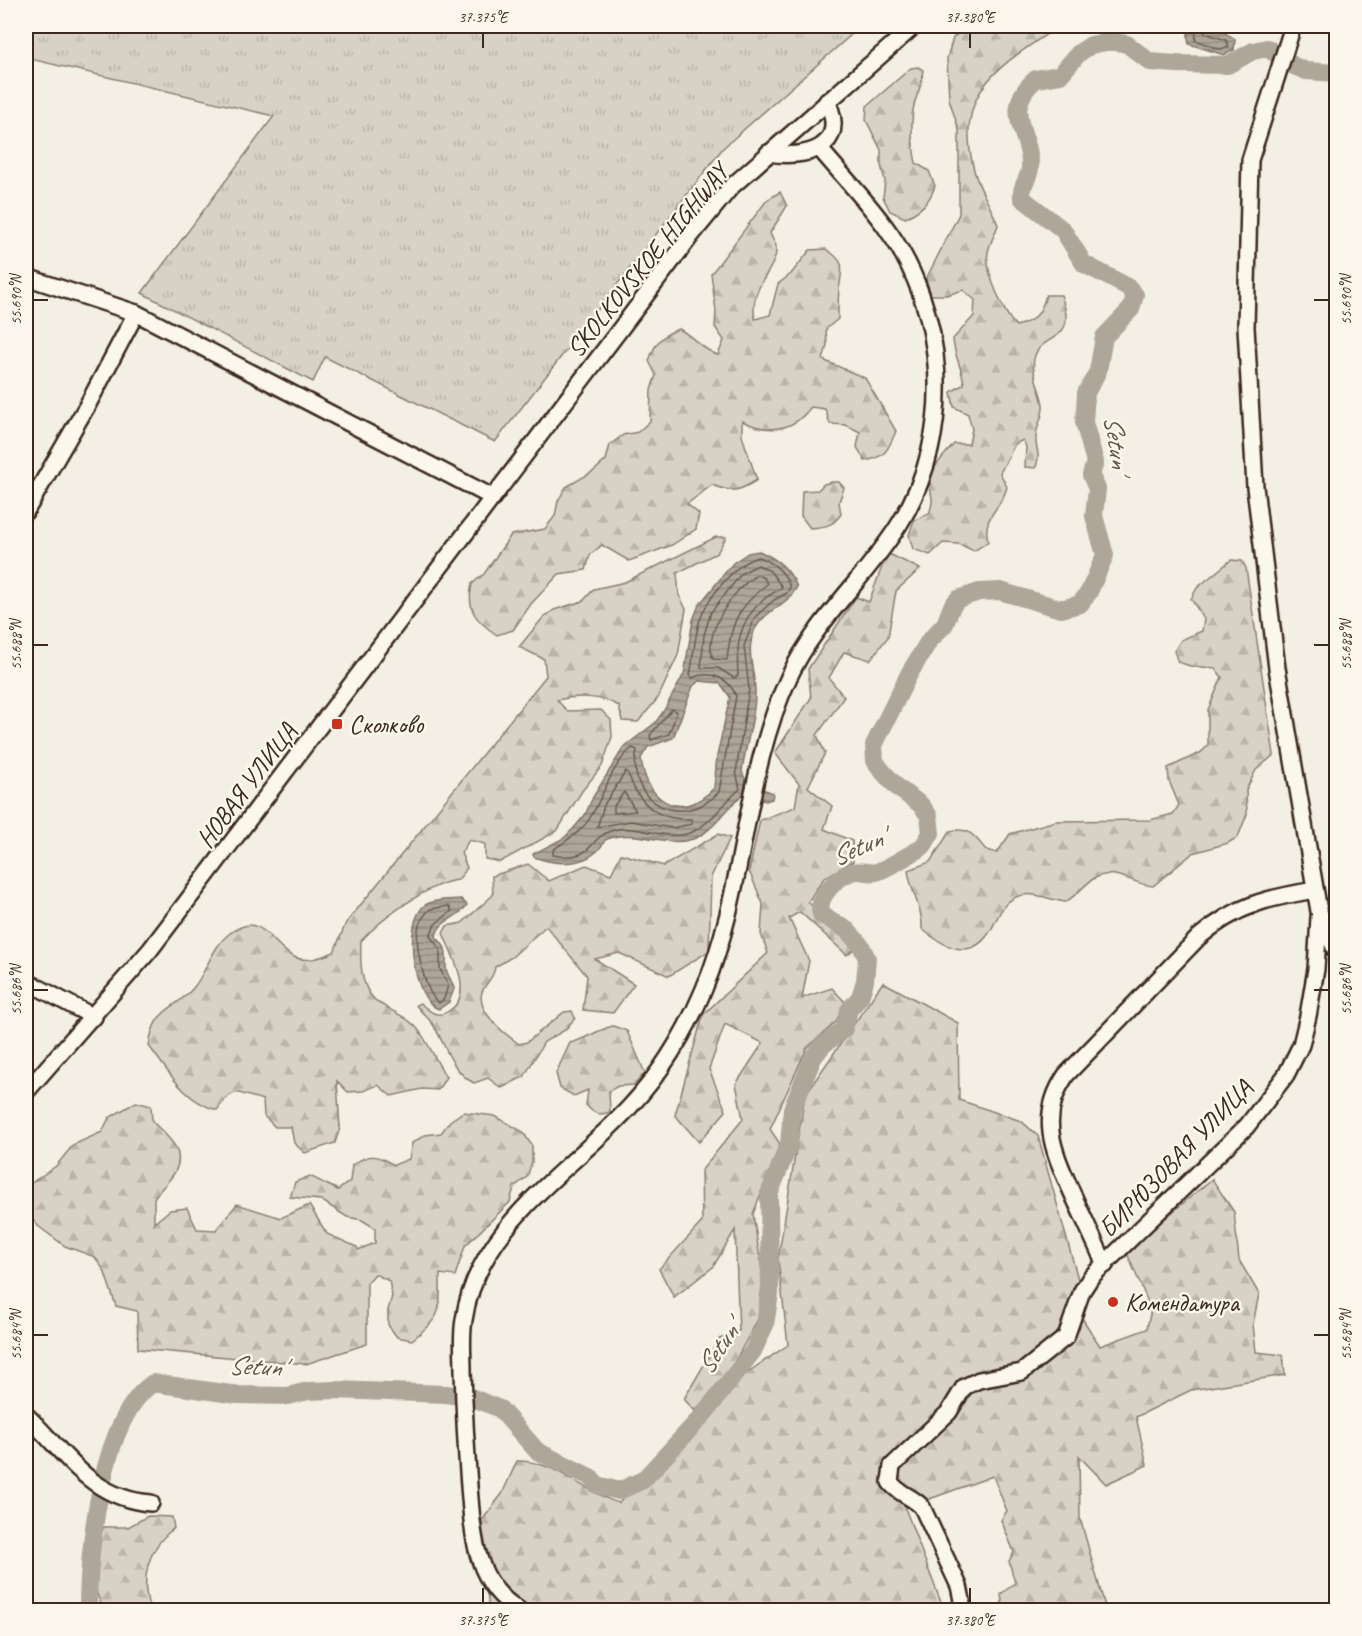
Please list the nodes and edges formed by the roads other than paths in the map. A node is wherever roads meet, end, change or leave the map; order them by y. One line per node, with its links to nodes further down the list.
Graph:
1 (914, 26): 3 (street, SKOLKOVSKOE HIGHWAY)
2 (1291, 32): 10 (street)
3 (827, 101): 4 (street); 5 (street, SKOLKOVSKOE HIGHWAY)
4 (820, 149): 5 (street); 19 (street)
5 (768, 153): 8 (street, SKOLKOVSKOE HIGHWAY)
6 (26, 277): 7 (street)
7 (136, 312): 8 (street); 9 (street)
8 (492, 497): 14 (street, НОВАЯ УЛИЦА)
9 (26, 511)
10 (1315, 890): 11 (street); 16 (street)
11 (1319, 911): 12 (street); 16 (street, БИРЮЗОВАЯ УЛИЦА)
12 (1336, 952)
13 (26, 981): 14 (street)
14 (94, 1017): 15 (street, НОВАЯ УЛИЦА)
15 (26, 1092)
16 (1105, 1264): 20 (street, БИРЮЗОВАЯ УЛИЦА)
17 (26, 1415): 18 (street)
18 (151, 1503)
19 (519, 1611)
20 (960, 1611)

